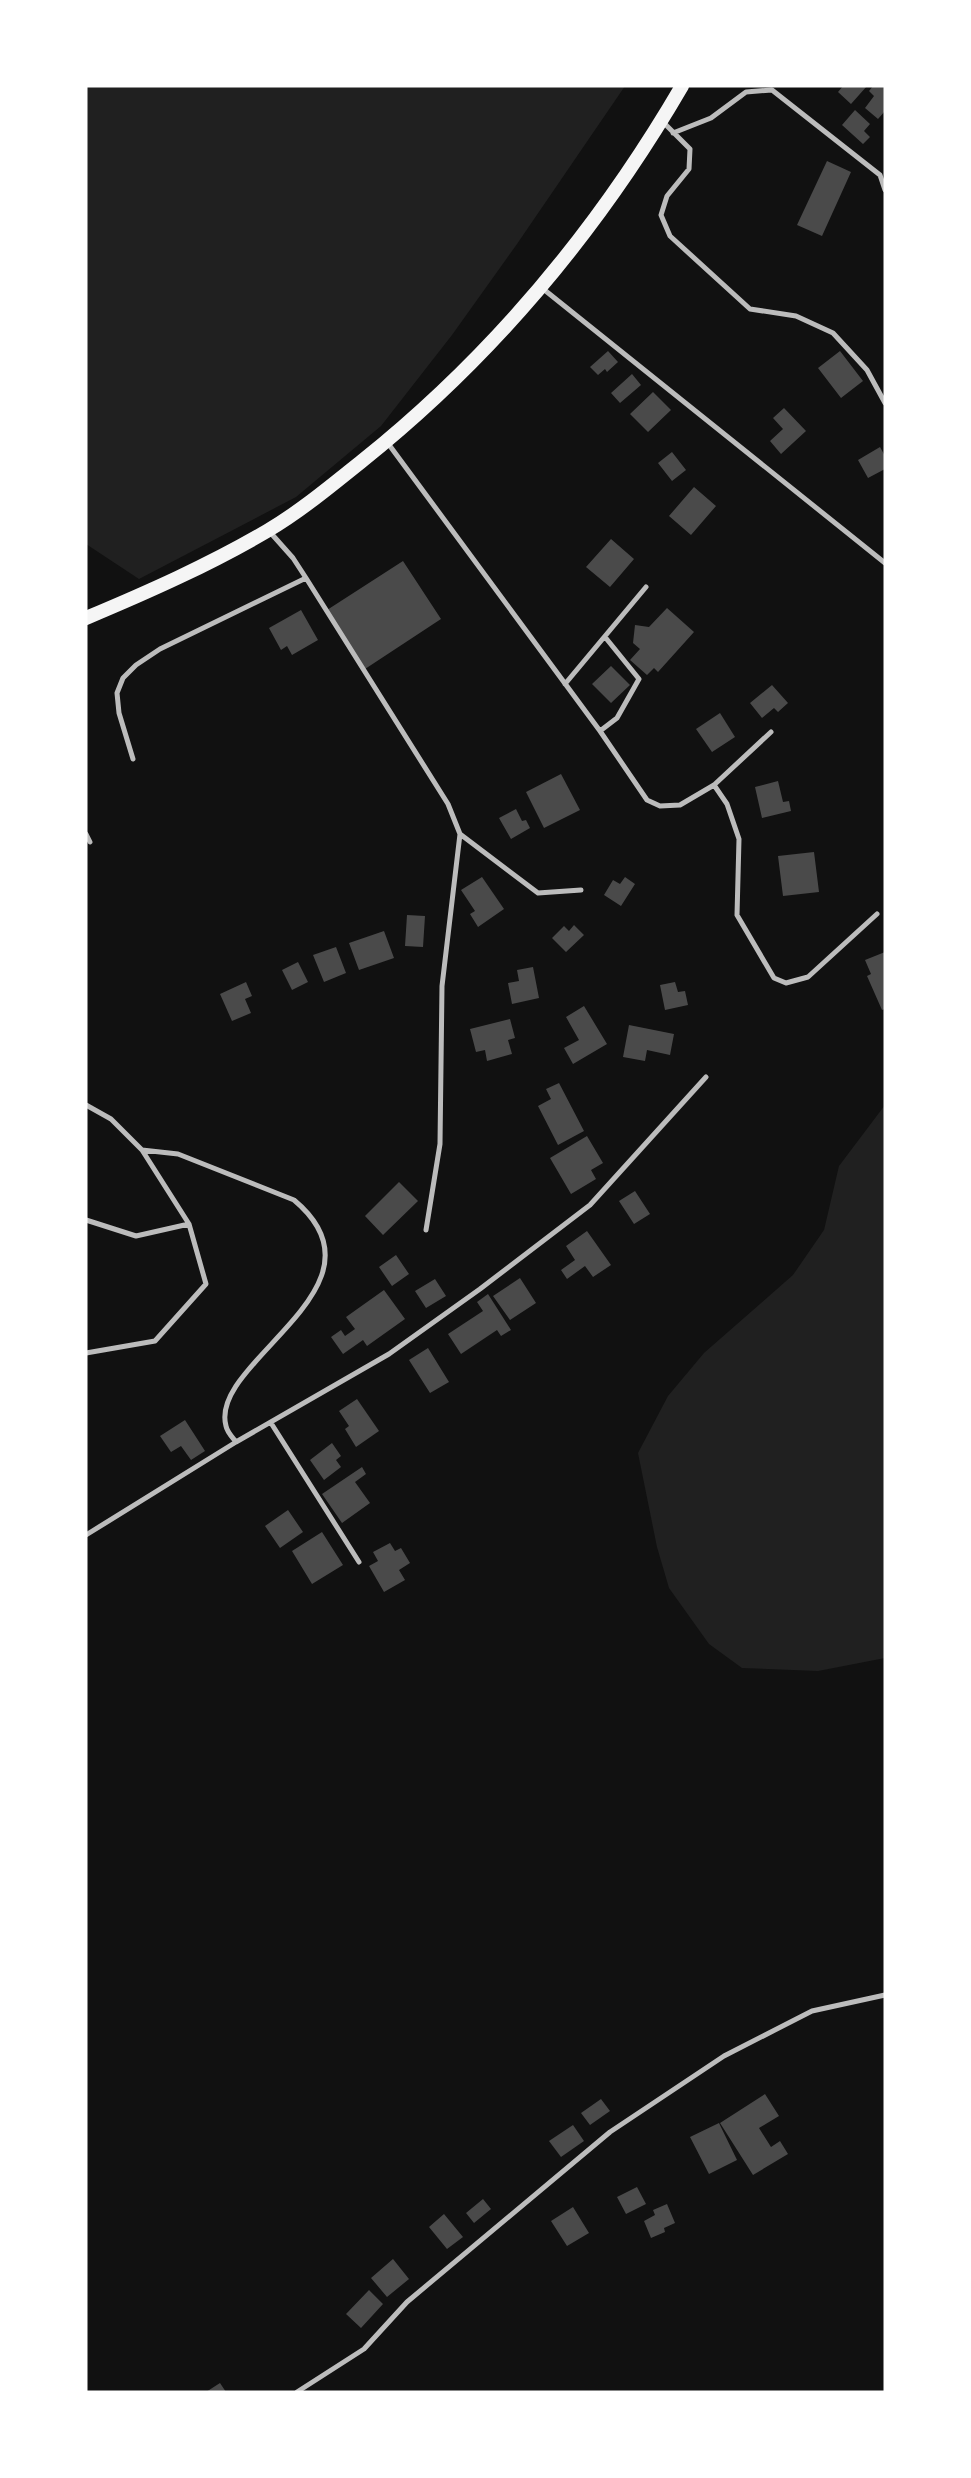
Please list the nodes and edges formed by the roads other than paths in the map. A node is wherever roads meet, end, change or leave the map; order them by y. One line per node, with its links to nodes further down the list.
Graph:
1 (682, 86): 2 (highway)
2 (662, 120): 3 (street); 5 (highway)
3 (674, 133): 4 (street); 6 (street)
4 (885, 190)
5 (541, 287): 7 (highway); 9 (street)
6 (885, 403)
7 (387, 441): 8 (highway); 14 (street)
8 (268, 530): 10 (street); 12 (highway)
9 (885, 563)
10 (306, 578): 17 (street); 20 (street)
11 (646, 587): 13 (street)
12 (86, 618)
13 (605, 637): 14 (street); 15 (street)
14 (566, 684): 15 (street)
15 (600, 731): 18 (street)
16 (771, 732): 18 (street)
17 (133, 759)
18 (714, 785): 23 (street)
19 (86, 834): 21 (street)
20 (460, 834): 22 (street); 29 (street)
21 (90, 842)
22 (581, 890)
23 (877, 914)
24 (706, 1077): 31 (street)
25 (86, 1105): 26 (street)
26 (142, 1150): 28 (street); 32 (street)
27 (86, 1220): 28 (street)
28 (189, 1224): 30 (street)
29 (426, 1230)
30 (86, 1353)
31 (271, 1423): 32 (street); 34 (street)
32 (236, 1442): 33 (street)
33 (86, 1535)
34 (359, 1562)
35 (885, 1996): 36 (street)
36 (297, 2392)

